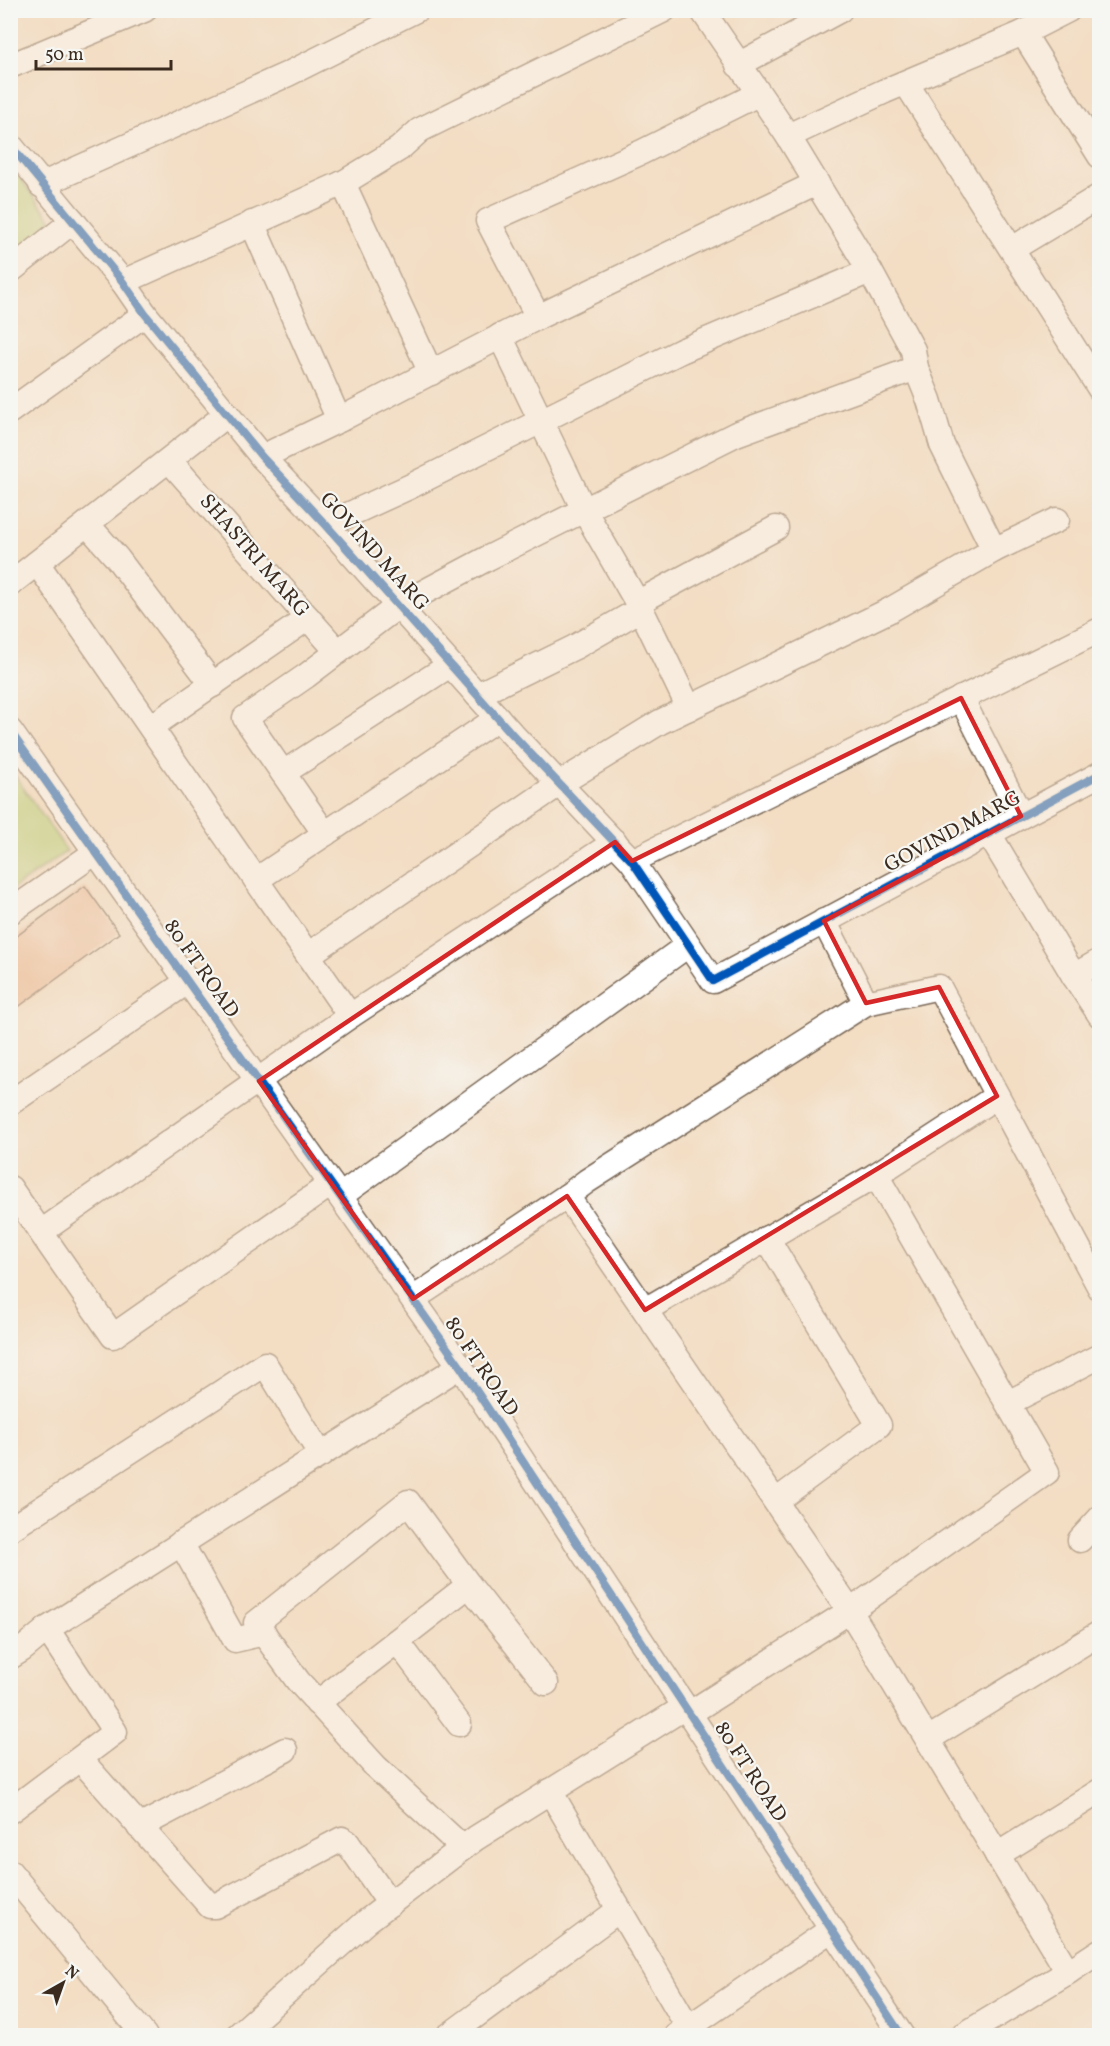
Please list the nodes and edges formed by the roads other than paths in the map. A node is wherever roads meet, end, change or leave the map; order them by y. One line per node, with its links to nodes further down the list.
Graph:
1 (144, 10): 9 (street)
2 (416, 10): 17 (street)
3 (664, 10): 15 (street)
4 (702, 10): 8 (street)
5 (840, 10): 8 (street)
6 (1068, 10): 7 (street)
7 (1023, 33): 10 (street); 14 (street)
8 (738, 65): 11 (street)
9 (10, 66)
10 (906, 82): 12 (street); 21 (street)
11 (758, 94): 12 (street); 26 (street)
12 (788, 136): 16 (street)
13 (10, 145): 17 (street, GOVIND MARG)
14 (1099, 152)
15 (343, 183): 20 (street); 29 (street)
16 (817, 183): 23 (street); 26 (street)
17 (41, 185): 19 (street, GOVIND MARG)
18 (1100, 196): 21 (street)
19 (73, 221): 22 (street); 24 (street, GOVIND MARG)
20 (252, 223): 24 (street); 33 (street)
21 (1012, 249): 30 (street)
22 (10, 270)
23 (870, 271): 28 (street); 34 (street)
24 (123, 282): 25 (street, GOVIND MARG)
25 (145, 315): 31 (street); 32 (street, GOVIND MARG)
26 (538, 317): 27 (street)
27 (500, 336): 29 (street); 34 (street)
28 (916, 368): 37 (street); 42 (street)
29 (431, 373): 33 (street)
30 (1100, 389)
31 (10, 411)
32 (227, 414): 35 (street, GOVIND MARG); 36 (street)
33 (339, 420): 35 (street)
34 (542, 421): 37 (street); 40 (street)
35 (262, 457): 40 (street, GOVIND MARG)
36 (169, 460): 39 (street); 47 (street, SHASTRI MARG)
37 (584, 510): 45 (street); 46 (street)
38 (1057, 520): 42 (street)
39 (87, 524): 43 (street); 51 (street)
40 (326, 525): 45 (street, GOVIND MARG)
41 (776, 528): 46 (street)
42 (994, 550): 54 (street)
43 (37, 563): 44 (street); 56 (street)
44 (10, 584)
45 (398, 606): 49 (street); 50 (street, GOVIND MARG)
46 (639, 606): 52 (street); 54 (street)
47 (308, 618): 49 (street, SHASTRI MARG); 51 (street)
48 (1100, 630): 53 (street)
49 (338, 652): 58 (street)
50 (450, 665): 52 (street, GOVIND MARG); 58 (street)
51 (213, 685): 56 (street)
52 (477, 695): 55 (street, GOVIND MARG)
53 (961, 698): 61 (street); 66 (street)
54 (689, 708): 60 (street)
55 (498, 718): 60 (street, GOVIND MARG); 62 (street)
56 (151, 728): 67 (street)
57 (10, 731): 65 (street, 80 FT ROAD)
58 (283, 773): 62 (street)
59 (1100, 774): 61 (street, GOVIND MARG)
60 (559, 784): 64 (street, GOVIND MARG); 71 (street)
61 (1021, 816): 63 (street, GOVIND MARG)
62 (325, 834): 67 (street)
63 (989, 834): 69 (street, GOVIND MARG); 73 (street)
64 (615, 842): 66 (street, GOVIND MARG); 77 (street)
65 (96, 852): 68 (street); 74 (street, 80 FT ROAD)
66 (632, 861): 70 (street, GOVIND MARG)
67 (256, 880): 71 (street)
68 (10, 912)
69 (824, 921): 70 (street, GOVIND MARG); 75 (street)
70 (688, 945): 83 (street)
71 (308, 955): 77 (street)
72 (1100, 961): 73 (street)
73 (1074, 976): 76 (street)
74 (187, 982): 78 (street, 80 FT ROAD); 80 (street)
75 (866, 1003): 79 (street); 84 (street)
76 (1100, 1015)
77 (350, 1016): 78 (street)
78 (259, 1081): 83 (street, 80 FT ROAD); 85 (street)
79 (997, 1096): 81 (street); 87 (street)
80 (10, 1103)
81 (876, 1175): 86 (street); 92 (street)
82 (10, 1188): 85 (street)
83 (335, 1190): 85 (street); 88 (street, 80 FT ROAD)
84 (567, 1196): 88 (street); 89 (street)
85 (41, 1232)
86 (767, 1238): 89 (street); 94 (street)
87 (1100, 1288)
88 (412, 1299): 91 (street, 80 FT ROAD)
89 (645, 1310): 94 (street)
90 (1100, 1356): 92 (street)
91 (460, 1366): 93 (street); 108 (street, 80 FT ROAD)
92 (1008, 1402): 100 (street)
93 (321, 1455): 96 (street); 98 (street)
94 (776, 1501): 100 (street)
95 (1100, 1518): 97 (street)
96 (10, 1529)
97 (1080, 1540)
98 (182, 1543): 101 (street); 102 (street)
99 (469, 1585): 102 (street); 104 (street); 106 (street)
100 (850, 1611): 108 (street); 110 (street)
101 (47, 1629): 105 (street); 112 (street)
102 (264, 1633): 107 (street)
103 (1100, 1633): 110 (street)
104 (397, 1641): 107 (street); 109 (street)
105 (15, 1647)
106 (546, 1683)
107 (317, 1702): 117 (street)
108 (688, 1710): 113 (street); 122 (street, 80 FT ROAD)
109 (459, 1724)
110 (928, 1739): 118 (street)
111 (285, 1750): 116 (street)
112 (80, 1759): 115 (street); 116 (street)
113 (550, 1791): 117 (street); 121 (street)
114 (1100, 1791): 118 (street)
115 (10, 1811)
116 (139, 1827): 120 (street)
117 (463, 1848): 120 (street)
118 (997, 1855): 124 (street)
119 (10, 1872): 126 (street)
120 (390, 1904): 127 (street)
121 (619, 1910): 125 (street); 128 (street)
122 (832, 1929): 125 (street); 129 (street, 80 FT ROAD)
123 (1100, 1951): 124 (street)
124 (1068, 1972): 130 (street)
125 (682, 2031)
126 (145, 2036)
127 (237, 2036)
128 (448, 2036)
129 (902, 2036)
130 (962, 2036)

